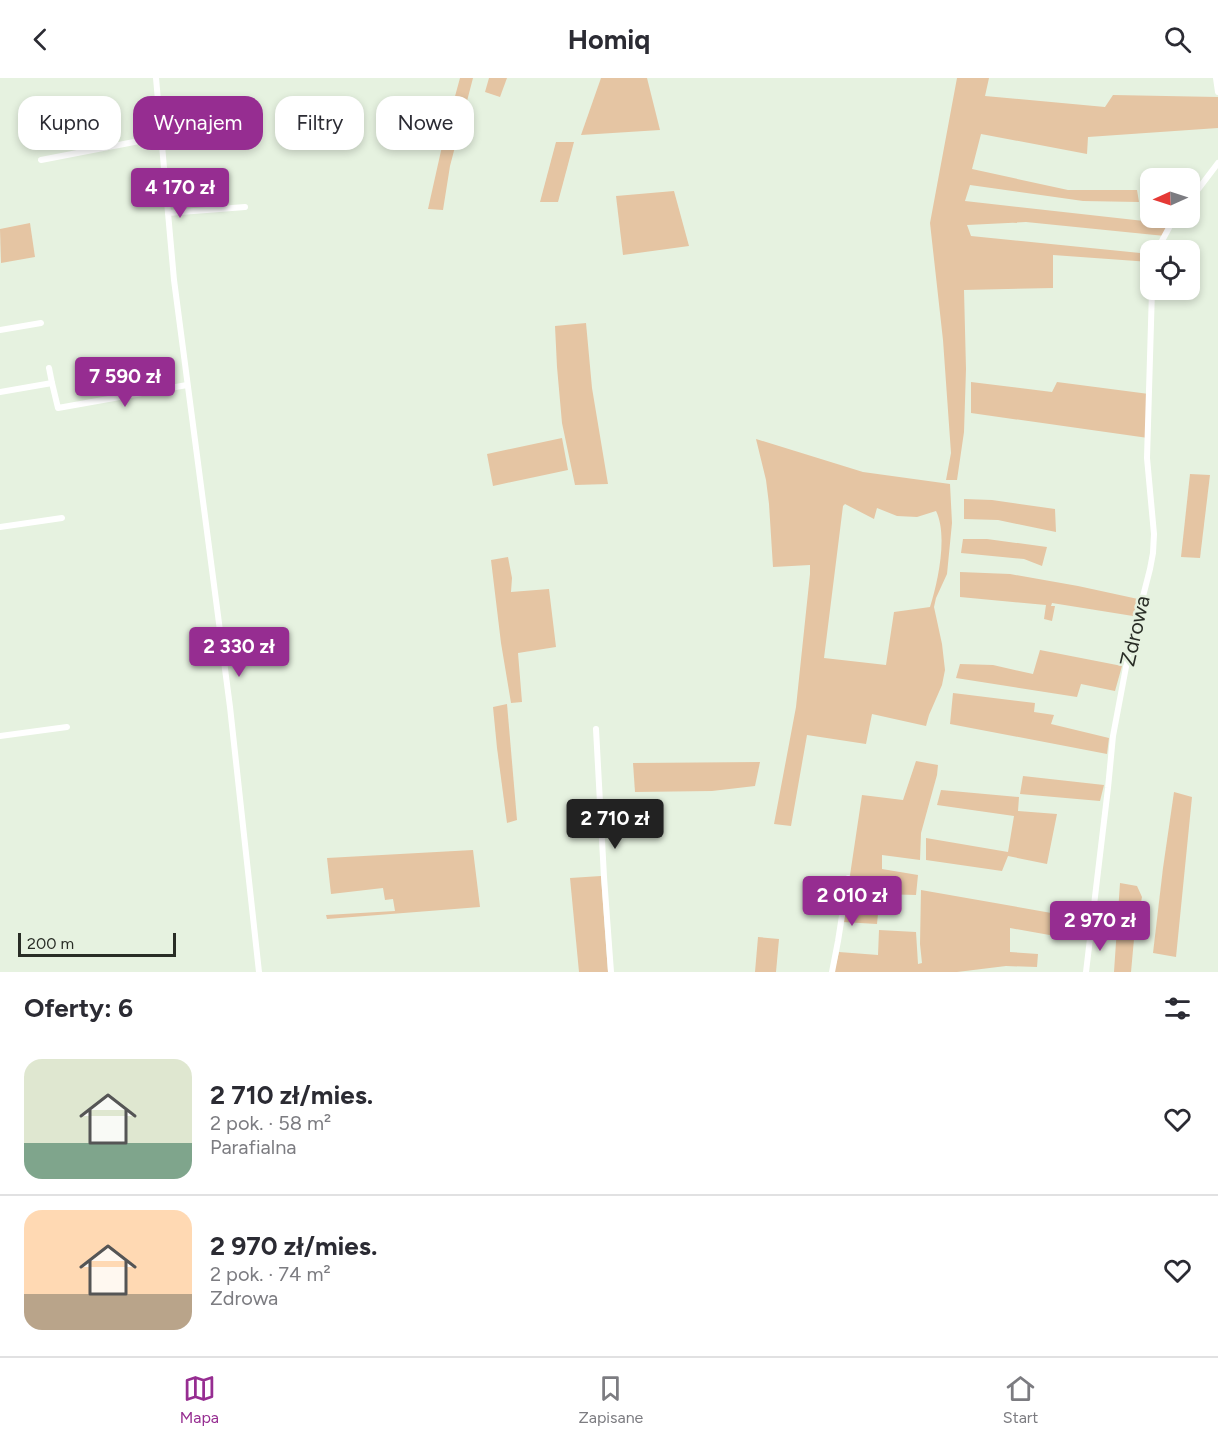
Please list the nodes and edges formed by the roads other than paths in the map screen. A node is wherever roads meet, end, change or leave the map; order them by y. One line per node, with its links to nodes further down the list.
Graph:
1 (156, 78): 4 (street)
2 (1216, 78): 3 (street)
3 (1218, 92)
4 (157, 96)
5 (133, 141): 7 (street)
6 (161, 150): 11 (street)
7 (41, 160)
8 (1218, 163): 9 (street)
9 (1200, 187)
10 (245, 207): 11 (street)
11 (168, 213): 17 (street)
12 (1152, 300): 28 (street, Zdrowa)
13 (41, 323): 14 (street)
14 (0, 330)
15 (49, 368): 16 (street)
16 (52, 383): 17 (street); 18 (street)
17 (188, 386): 25 (street)
18 (0, 392)
19 (62, 518): 20 (street)
20 (0, 527)
21 (67, 727): 23 (street)
22 (596, 729): 26 (street)
23 (0, 736)
24 (848, 878): 27 (street)
25 (259, 972)
26 (611, 972)
27 (832, 972)
28 (1086, 972)

